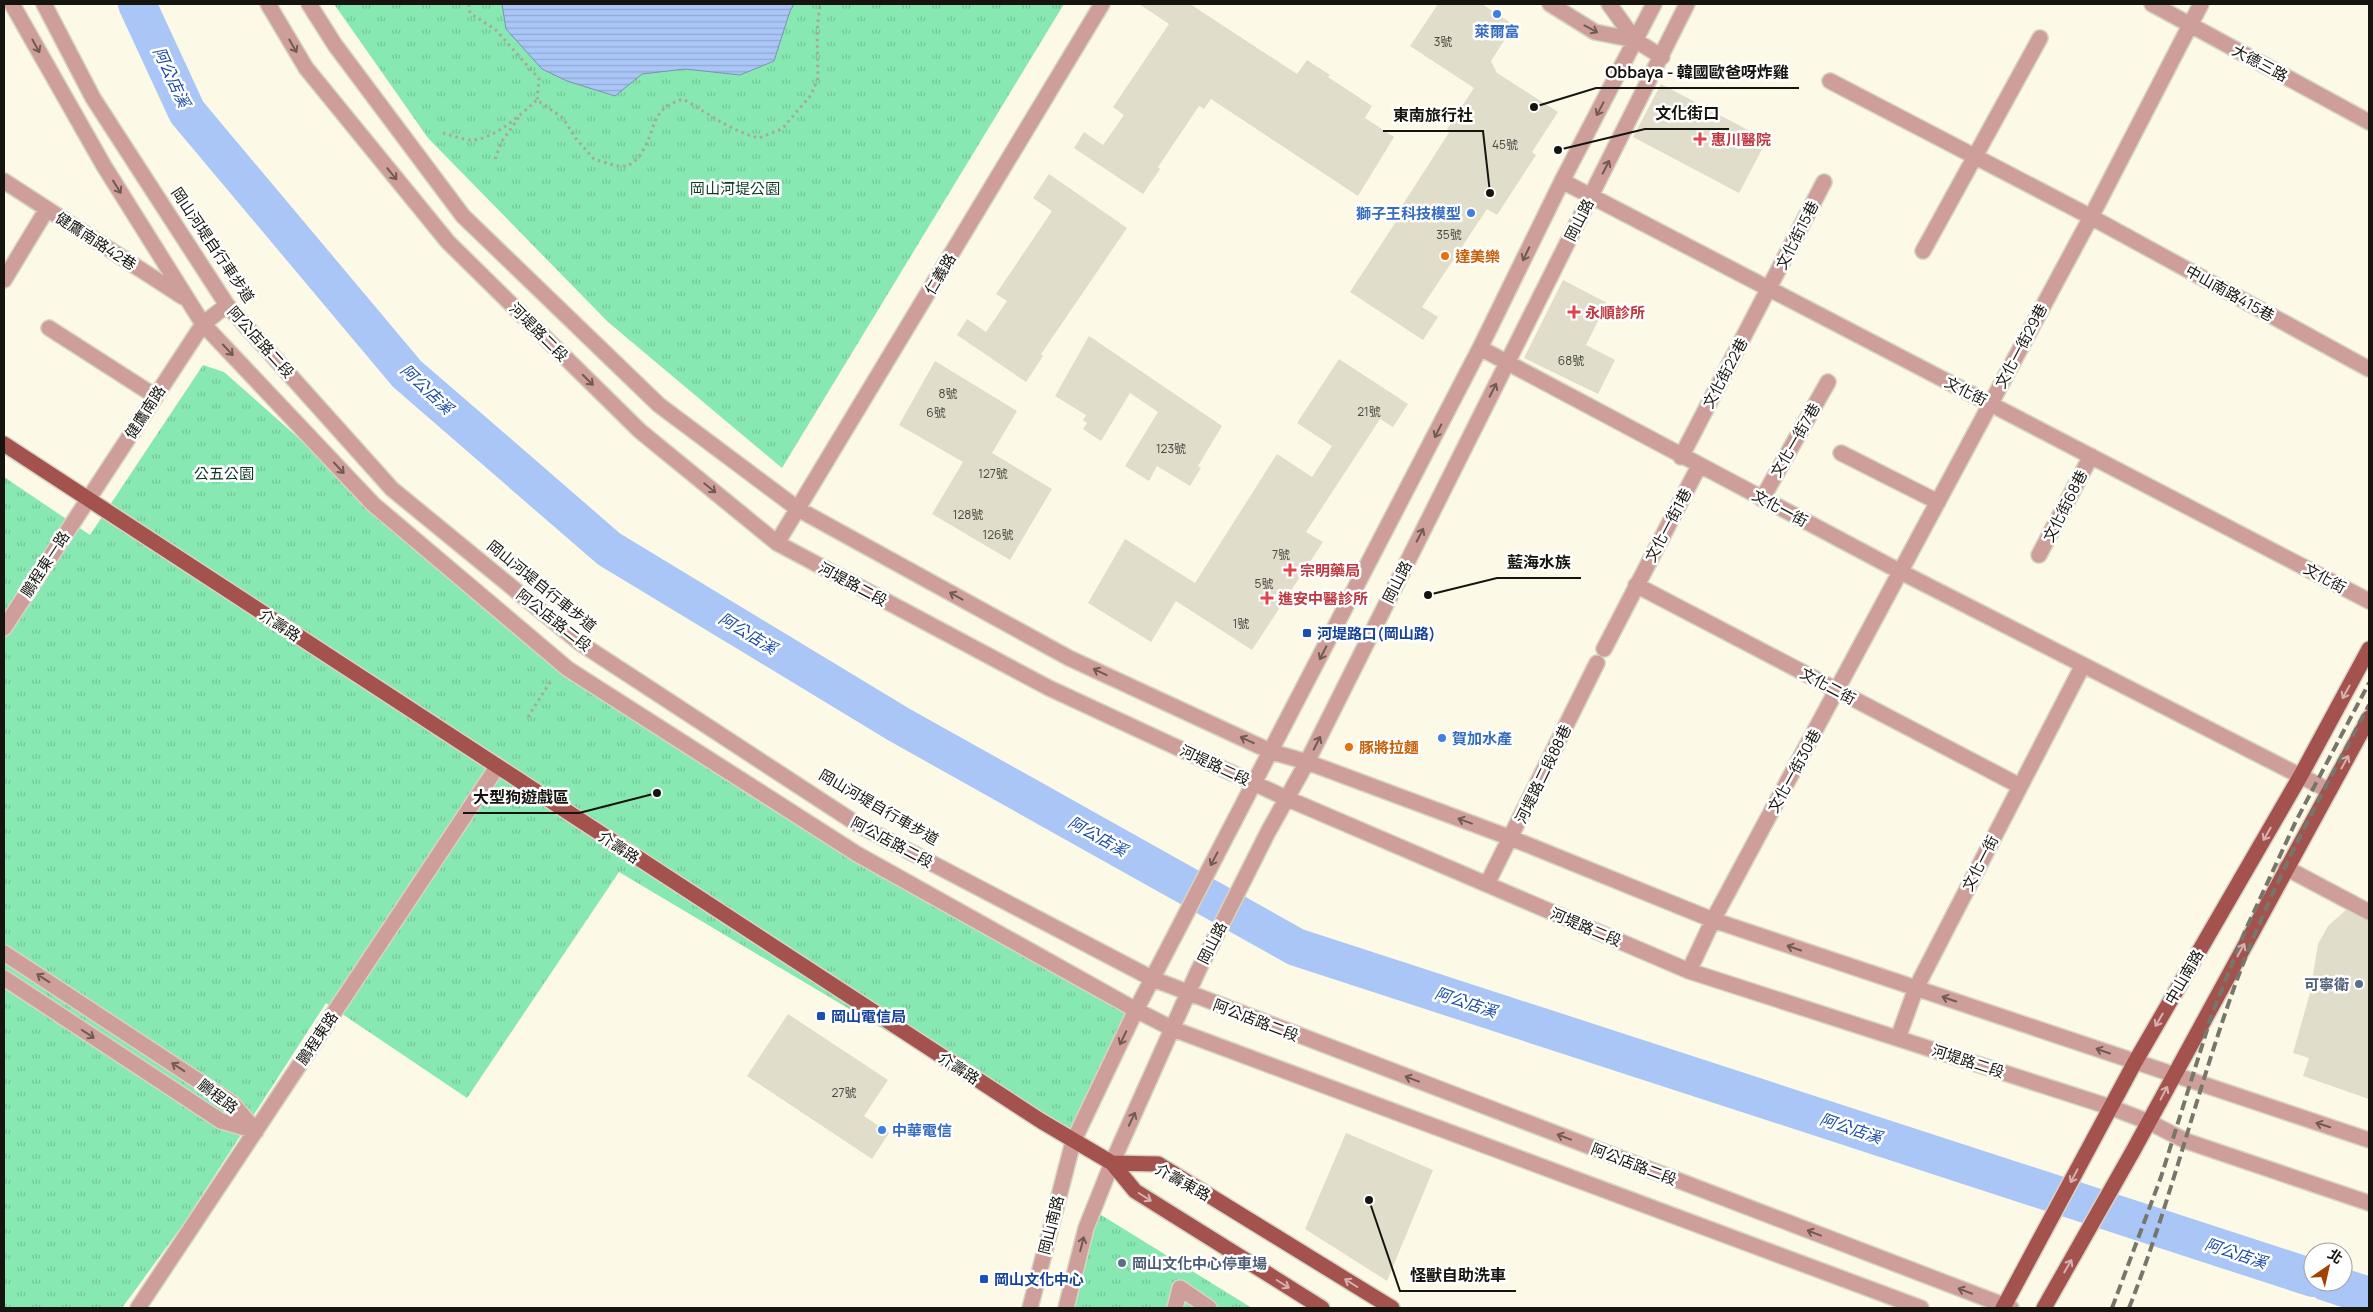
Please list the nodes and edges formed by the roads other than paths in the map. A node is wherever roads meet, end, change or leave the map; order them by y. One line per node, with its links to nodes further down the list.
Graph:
1 (12, 4): 29 (street, 阿公店路二段, one-way to 29)
2 (44, 4): 30 (street, 阿公店路二段)
3 (268, 4): 48 (street, 河堤路二段, one-way to 48)
4 (309, 4): 47 (street, 河堤路二段)
5 (1102, 4): 47 (street, 仁義路)
6 (1550, 4): 15 (street, one-way to 15)
7 (1609, 4): 15 (street)
8 (1654, 4): 15 (street)
9 (1687, 4): 16 (street, 岡山路)
10 (2152, 4): 13 (street, 大德三路)
11 (2194, 4): 13 (street)
12 (2201, 4): 13 (street)
13 (2190, 24): 18 (street, 大德三路); 25 (street, 文化一街29巷)
14 (2040, 38): 19 (street)
15 (1636, 40): 16 (street); 21 (street, one-way to 21)
16 (1662, 57): 23 (street, 岡山路, one-way to 16)
17 (1830, 81): 19 (street)
18 (2369, 122)
19 (1975, 156): 25 (street); 26 (street)
20 (4, 181): 24 (street, 健鷹南路42巷)
21 (1562, 181): 23 (street, 文化街); 33 (street, one-way to 33)
22 (1824, 182): 28 (street, 文化街15巷)
23 (1591, 196): 28 (street, 文化街); 34 (street, 岡山路)
24 (47, 209): 27 (street); 29 (street, 健鷹南路42巷)
25 (2091, 217): 35 (street, 中山南路415巷); 38 (street, 文化一街29巷)
26 (1923, 251)
27 (4, 280)
28 (1769, 289): 38 (street, 文化街); 42 (street, 文化街22巷)
29 (188, 300): 31 (street, 阿公店路二段)
30 (227, 305): 31 (street, 健鷹南路); 75 (street, 阿公店路二段)
31 (203, 324): 37 (street, 健鷹南路); 78 (street, 阿公店路二段, one-way to 78)
32 (49, 328): 37 (street)
33 (1480, 348): 34 (street, 文化一街); 59 (street, one-way to 59)
34 (1507, 362): 42 (street, 文化一街); 60 (street, 岡山路, one-way to 34)
35 (2369, 369)
36 (1828, 382): 44 (street, 文化一街7巷)
37 (156, 396): 45 (street, 健鷹南路)
38 (1991, 404): 41 (street, 文化街); 46 (street, 文化一街29巷)
39 (4, 444): 45 (main road, 介壽路)
40 (1841, 453): 46 (street)
41 (2091, 456): 49 (street, 文化街68巷); 52 (street, 文化街)
42 (1681, 457): 43 (street, 文化一街)
43 (1699, 466): 44 (street, 文化一街); 51 (street, 文化一街1巷)
44 (1762, 499): 50 (street, 文化一街)
45 (87, 500): 53 (street, 鵬程東一路); 61 (main road, 介壽路)
46 (1938, 502): 50 (street, 文化一街29巷)
47 (798, 509): 48 (street, 仁義路); 59 (street, 河堤路二段, one-way to 47)
48 (778, 543): 63 (street, 河堤路二段)
49 (2039, 555)
50 (1901, 572): 56 (street, 文化一街); 57 (street, 文化一街30巷)
51 (1636, 585): 55 (street, 文化一街1巷); 57 (street, 文化二街)
52 (2369, 601)
53 (4, 628)
54 (2369, 649): 62 (main road, 中山南路, one-way to 62)
55 (1601, 656): 67 (street, 河堤路二段88巷)
56 (2083, 664): 62 (street, 文化一街); 64 (street, 文化一街)
57 (1838, 691): 64 (street, 文化二街); 71 (street, 文化一街30巷)
58 (2369, 718): 65 (main road, one-way to 58)
59 (1272, 752): 60 (street, 河堤路二段); 63 (street)
60 (1307, 762): 66 (street, 岡山路); 67 (street, 河堤路二段, one-way to 60)
61 (497, 767): 85 (street, 鵬程東路); 87 (main road, 介壽路)
62 (2301, 775): 65 (street, 文化一街); 81 (main road, 中山南路, one-way to 81)
63 (1254, 783): 66 (street, 河堤路二段); 75 (street, one-way to 75)
64 (2020, 786): 76 (street, 文化一街)
65 (2328, 790): 68 (main road)
66 (1288, 799): 69 (street, 河堤路二段); 77 (street, 岡山路)
67 (1511, 838): 69 (street, 河堤路二段88巷); 71 (street, 河堤路二段)
68 (2286, 868): 70 (street); 82 (main road, one-way to 68)
69 (1486, 884): 73 (street, 河堤路二段)
70 (2369, 912)
71 (1713, 920): 73 (street, 文化一街30巷); 76 (street, 河堤路二段, one-way to 71)
72 (4, 952): 85 (street, 鵬程路, one-way to 72)
73 (1689, 971): 80 (street, 河堤路二段)
74 (4, 978): 85 (street, 鵬程路, one-way to 85)
75 (1153, 979): 77 (street, 阿公店路二段); 78 (street)
76 (1916, 988): 80 (street, 文化一街); 81 (street, 河堤路二段, one-way to 76)
77 (1189, 994): 79 (street, 岡山路); 90 (street, 阿公店路二段, one-way to 77)
78 (1136, 1010): 79 (street, 阿公店路二段); 87 (street, one-way to 87)
79 (1173, 1029): 88 (street, 岡山路, one-way to 79); 98 (street, 阿公店路二段)
80 (1898, 1038): 83 (street, 河堤路二段)
81 (2135, 1062): 82 (street, 河堤路二段); 83 (main road, 中山南路)
82 (2174, 1075): 84 (main road, one-way to 82); 86 (street, 河堤路二段, one-way to 82)
83 (2110, 1107): 84 (street, 河堤路二段); 90 (main road, 中山南路, one-way to 90)
84 (2149, 1122): 89 (street, 河堤路二段); 99 (main road, one-way to 84)
85 (256, 1131): 91 (street, 鵬程東路)
86 (2369, 1140)
87 (1072, 1142): 88 (main road, 介壽路); 92 (street, 岡山南路)
88 (1112, 1163): 93 (street, one-way to 88); 96 (main road, 介壽東路, one-way to 96); 97 (main road, 介壽東路, one-way to 88)
89 (2369, 1203)
90 (2007, 1304)
91 (138, 1308)
92 (1030, 1308)
93 (1066, 1308)
94 (1175, 1308): 95 (street)
95 (1208, 1308)
96 (1322, 1308)
97 (1392, 1308)
98 (1922, 1308)
99 (2044, 1308)

